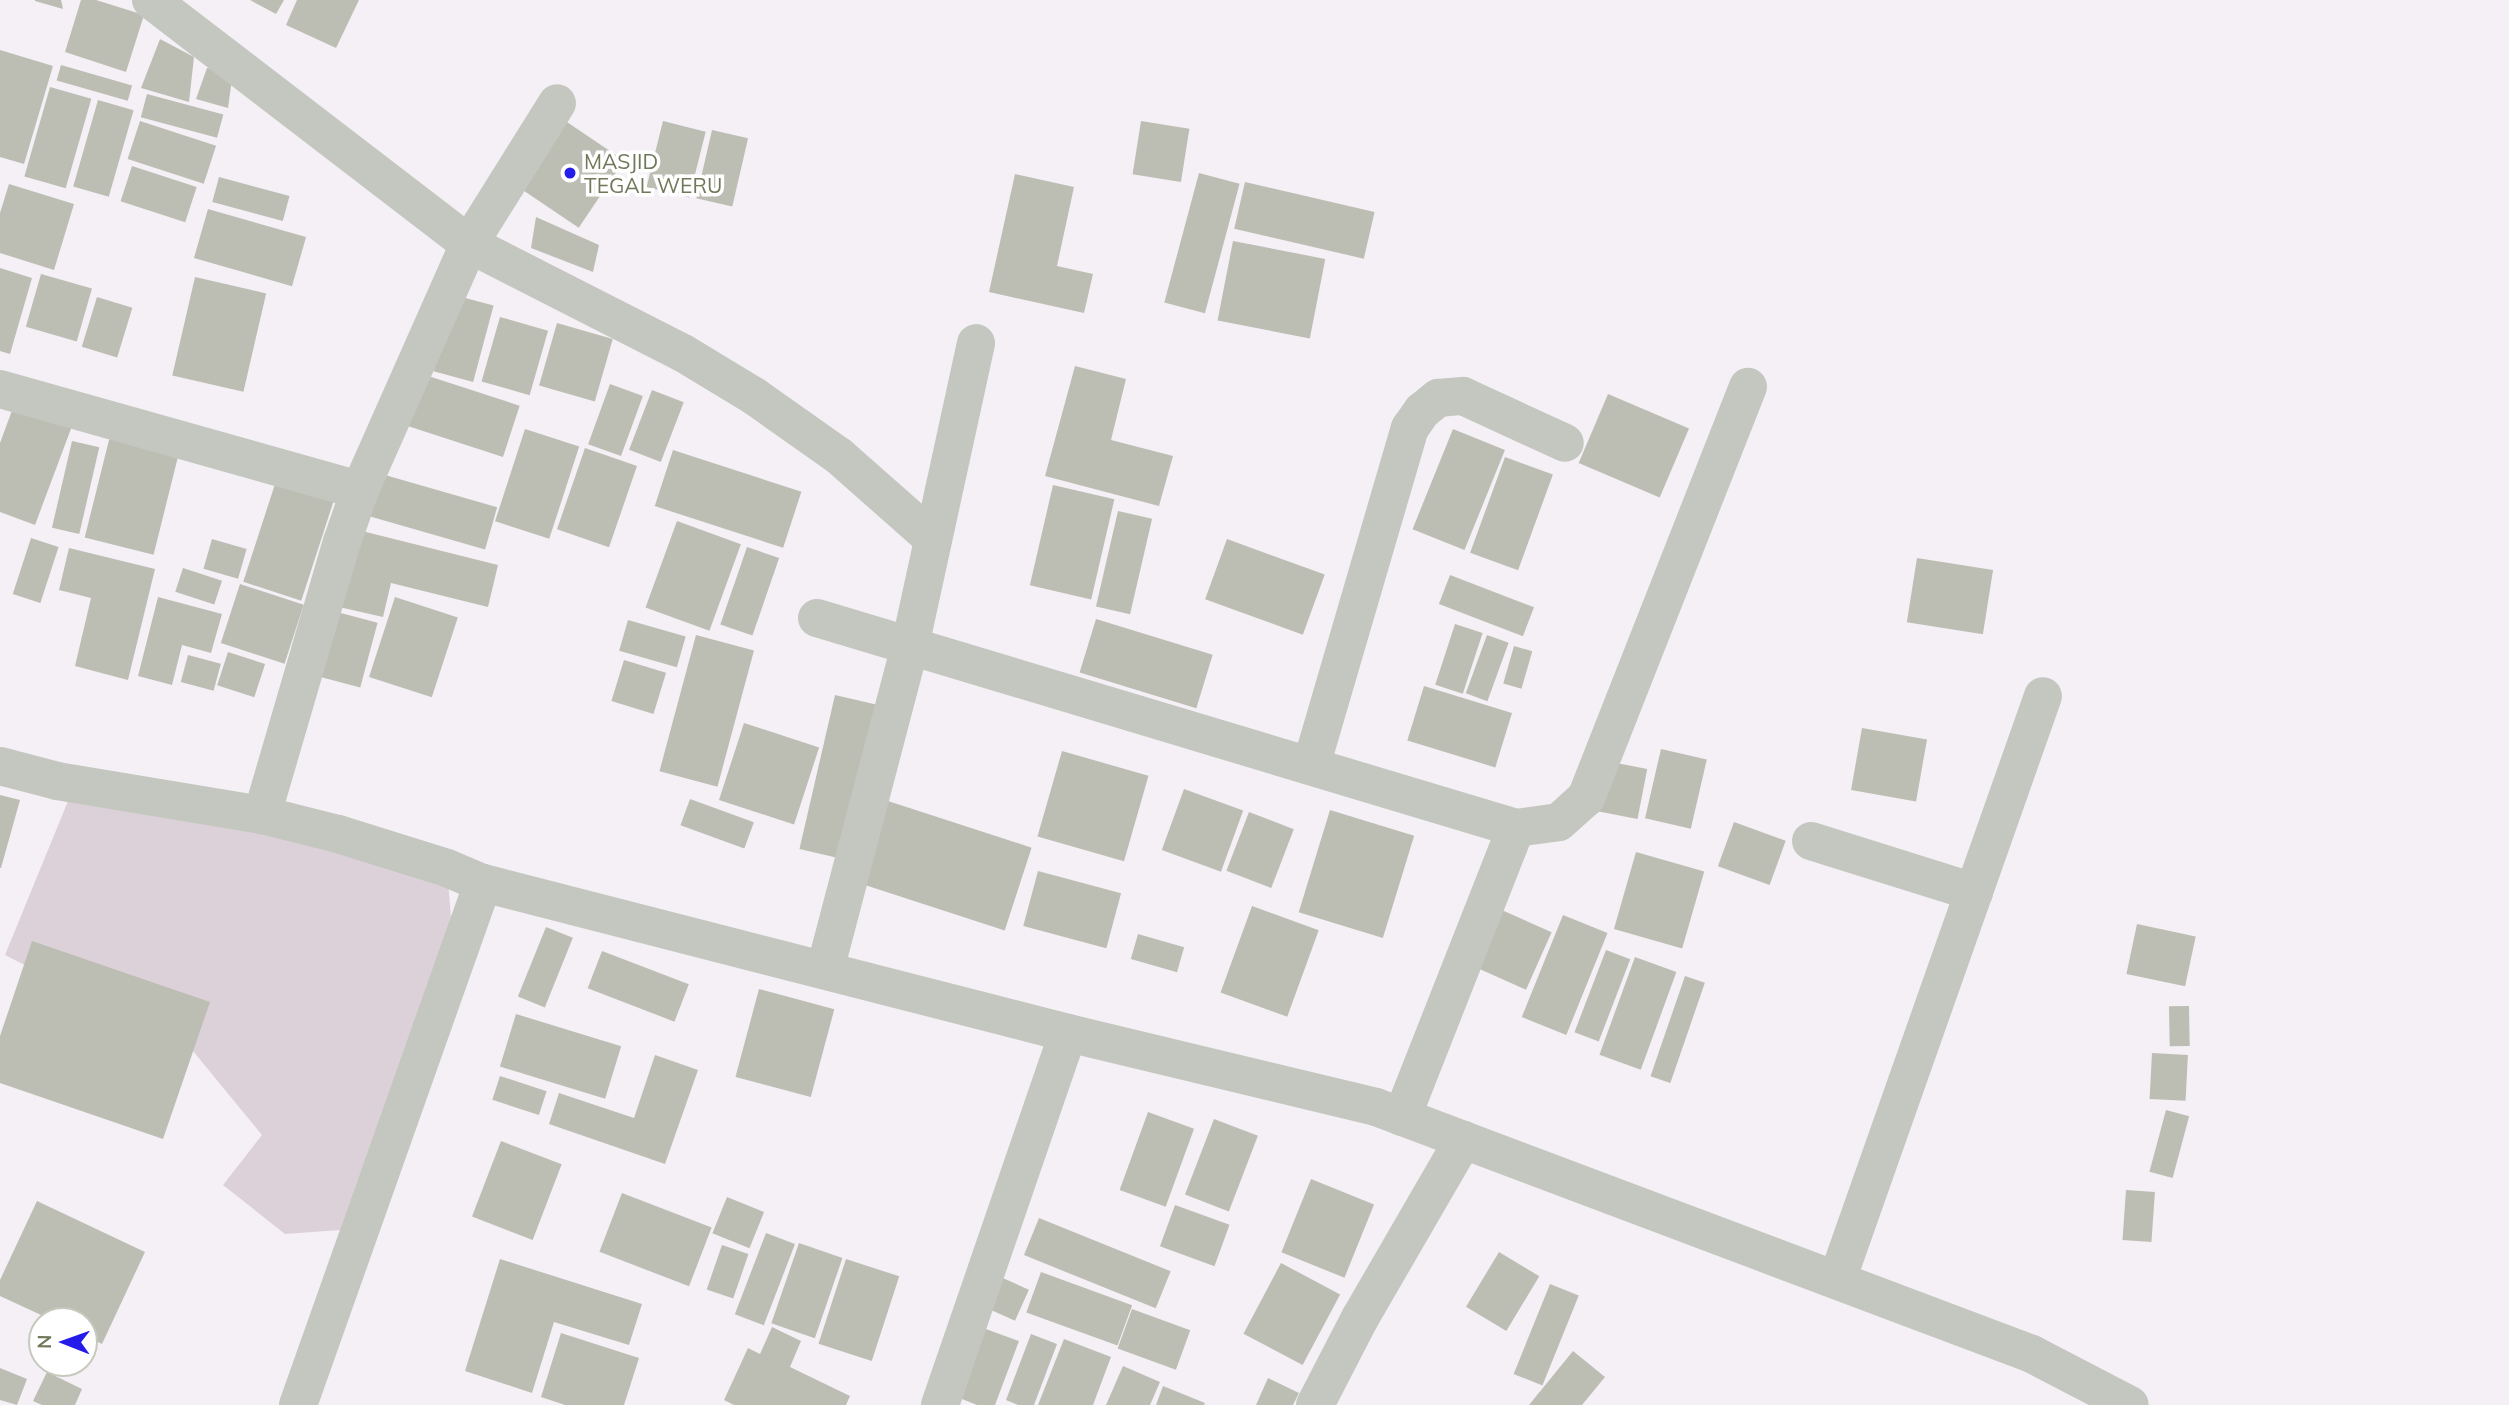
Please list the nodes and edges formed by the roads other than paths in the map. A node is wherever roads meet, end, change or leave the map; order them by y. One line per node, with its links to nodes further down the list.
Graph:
1 (151, 0): 3 (street)
2 (557, 103): 3 (street)
3 (468, 244): 8 (street); 9 (street)
4 (976, 343): 9 (street)
5 (1748, 387): 16 (street)
6 (0, 389): 8 (street)
7 (1566, 443): 14 (street)
8 (360, 490): 15 (street)
9 (933, 539): 11 (street)
10 (817, 618): 11 (street)
11 (911, 646): 14 (street); 20 (street)
12 (2043, 696): 19 (street)
13 (0, 766): 15 (street)
14 (1311, 766): 16 (street)
15 (262, 816): 18 (street)
16 (1516, 828): 22 (street)
17 (1811, 841): 19 (street)
18 (483, 883): 20 (street); 25 (street)
19 (1974, 892): 24 (street)
20 (825, 970): 21 (street)
21 (1068, 1033): 22 (street); 26 (street)
22 (1402, 1117): 23 (street)
23 (1464, 1140): 24 (street); 27 (street)
24 (1837, 1280): 28 (street)
25 (298, 1405)
26 (940, 1405)
27 (1315, 1405)
28 (2130, 1405)

